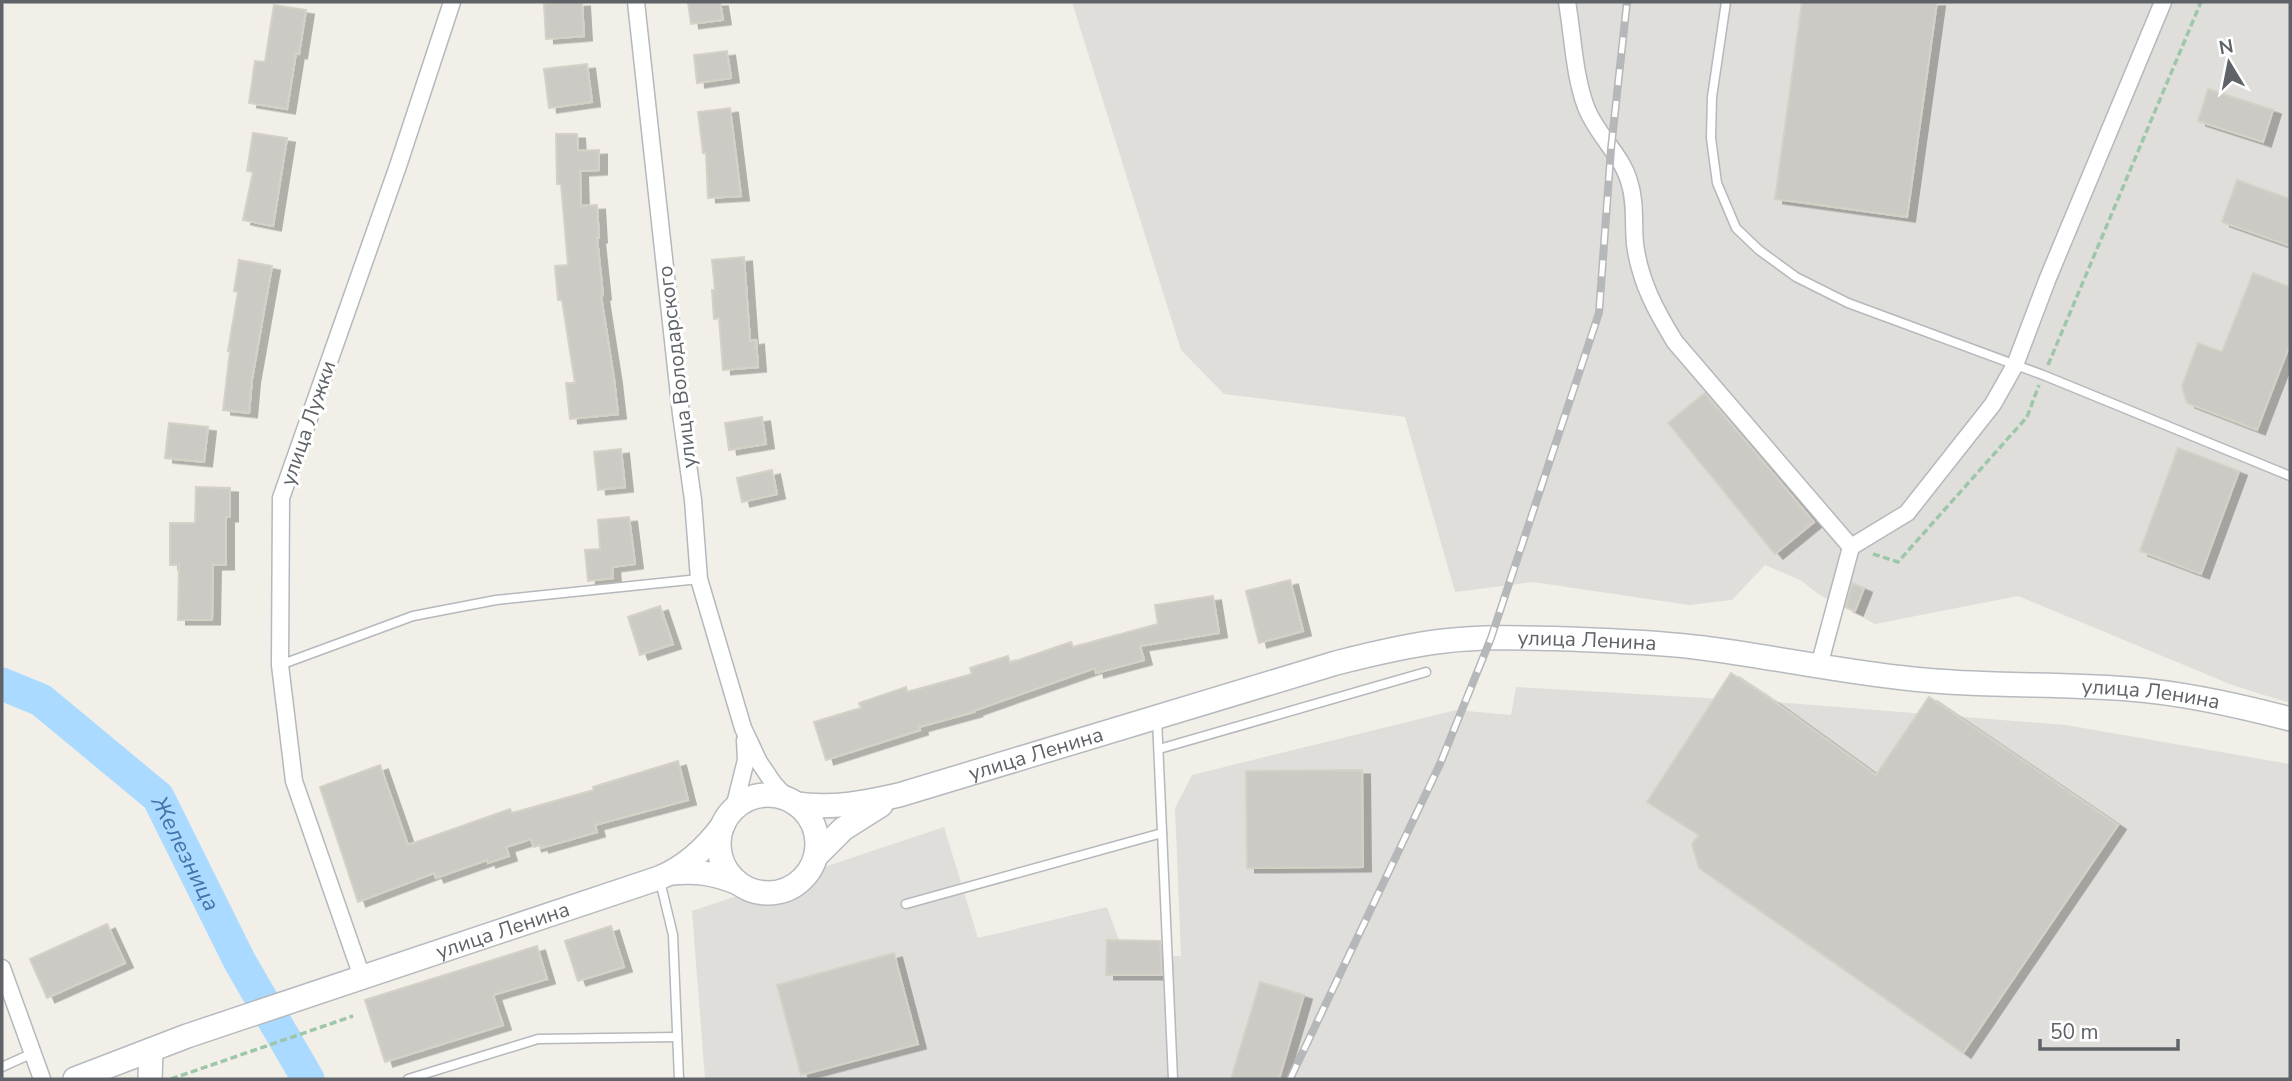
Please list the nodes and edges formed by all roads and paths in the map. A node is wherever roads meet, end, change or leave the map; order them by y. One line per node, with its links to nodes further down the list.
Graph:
1 (452, 2): 10 (street, улица Лужки)
2 (636, 2): 9 (street, улица Володарского)
3 (1567, 2): 8 (street)
4 (1726, 2): 6 (lane)
5 (2163, 2): 6 (street)
6 (2015, 365): 7 (lane); 8 (street)
7 (2290, 476)
8 (1851, 547): 11 (street)
9 (699, 579): 10 (lane); 15 (street, улица Володарского)
10 (280, 665): 26 (street, улица Лужки)
11 (1819, 666): 13 (street, улица Ленина); 14 (street, улица Ленина)
12 (1426, 672): 16 (lane)
13 (1157, 717): 16 (lane); 17 (street, улица Ленина)
14 (2290, 719)
15 (743, 728): 18 (street); 19 (street)
16 (1158, 749): 20 (lane)
17 (899, 795): 18 (street); 21 (street)
18 (792, 801): 19 (street); 21 (street)
19 (729, 816): 22 (street); 23 (street)
20 (1162, 834): 24 (lane); 38 (lane)
21 (816, 856): 23 (street)
22 (665, 875): 23 (street); 26 (street, улица Ленина); 28 (lane)
23 (738, 883)
24 (906, 904)
25 (2, 968): 30 (street)
26 (362, 977): 29 (street, улица Ленина)
27 (353, 1016): 35 (path)
28 (677, 1037): 36 (lane); 37 (lane)
29 (151, 1050): 32 (street, улица Ленина); 34 (street)
30 (33, 1053): 31 (lane); 33 (street)
31 (2, 1067)
32 (86, 1077)
33 (42, 1079)
34 (150, 1079)
35 (171, 1079)
36 (408, 1079)
37 (679, 1079)
38 (1172, 1079)

